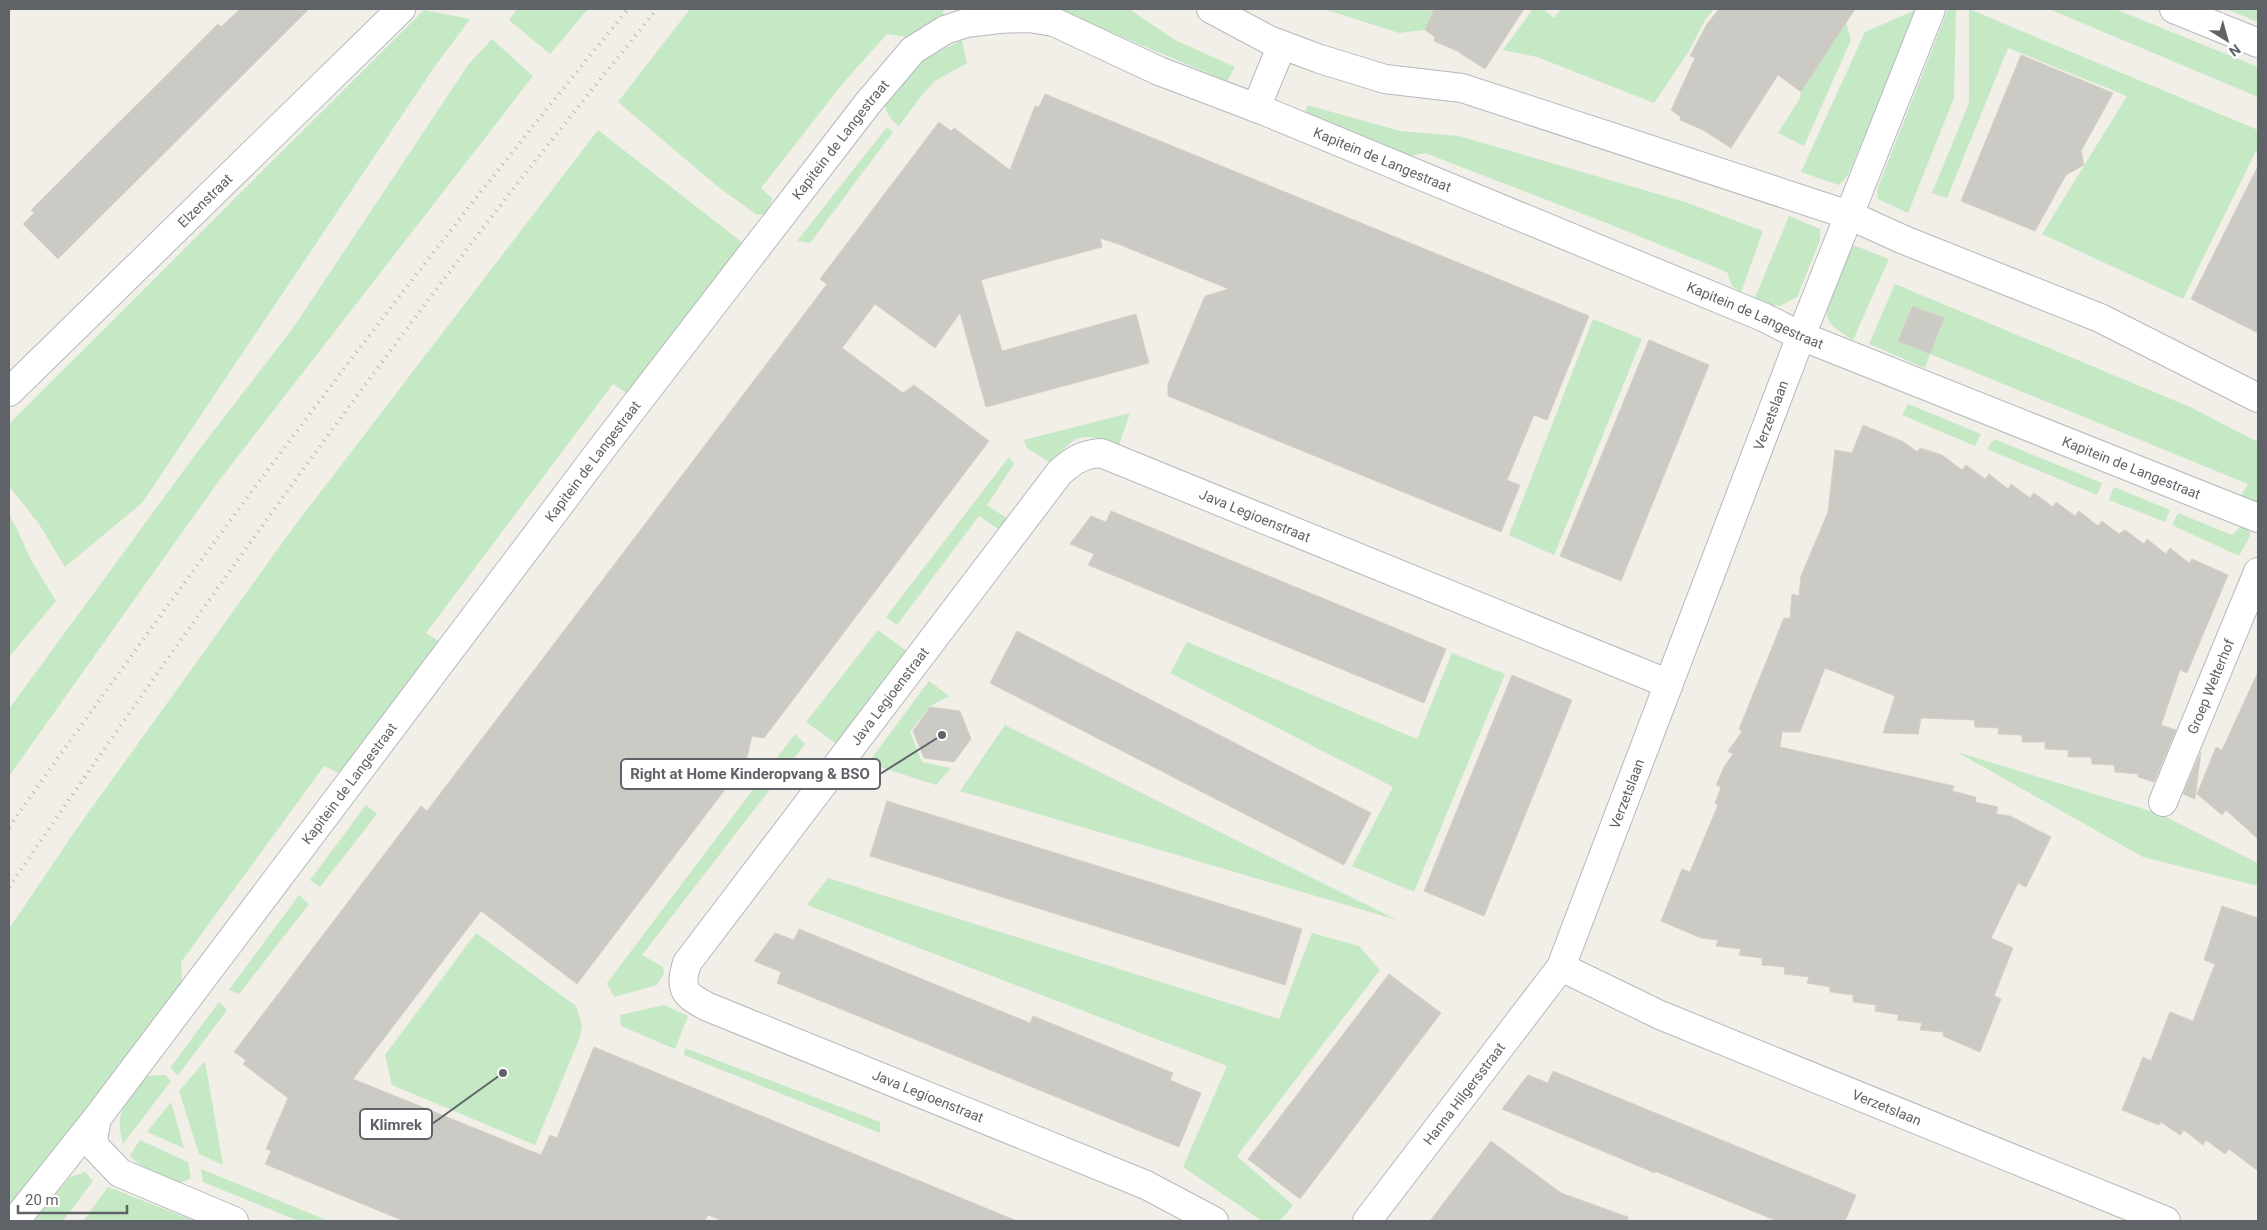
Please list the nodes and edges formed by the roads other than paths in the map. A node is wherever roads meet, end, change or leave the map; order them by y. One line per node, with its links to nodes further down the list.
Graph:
1 (400, 9): 10 (street, Elzenstraat)
2 (1211, 9): 6 (street)
3 (1931, 9): 8 (street, Verzetslaan)
4 (2174, 9): 5 (street)
5 (2258, 43)
6 (1282, 44): 7 (street); 8 (street)
7 (1256, 108): 9 (street, Kapitein de Langestraat); 17 (street, Kapitein de Langestraat)
8 (1849, 215): 9 (street, Verzetslaan); 11 (street)
9 (1801, 336): 12 (street, Kapitein de Langestraat); 14 (street, Verzetslaan)
10 (9, 392)
11 (2258, 398)
12 (2258, 518)
13 (2258, 572): 15 (street, Groep Welterhof)
14 (1669, 684): 16 (street, Verzetslaan); 20 (street, Java Legioenstraat)
15 (2163, 802)
16 (1561, 967): 21 (street, Hanna Hilgersstraat); 22 (street, Verzetslaan)
17 (97, 1118): 18 (street, Kapitein de Langestraat); 19 (street)
18 (16, 1221)
19 (234, 1221)
20 (1214, 1221)
21 (1367, 1221)
22 (2166, 1221)

